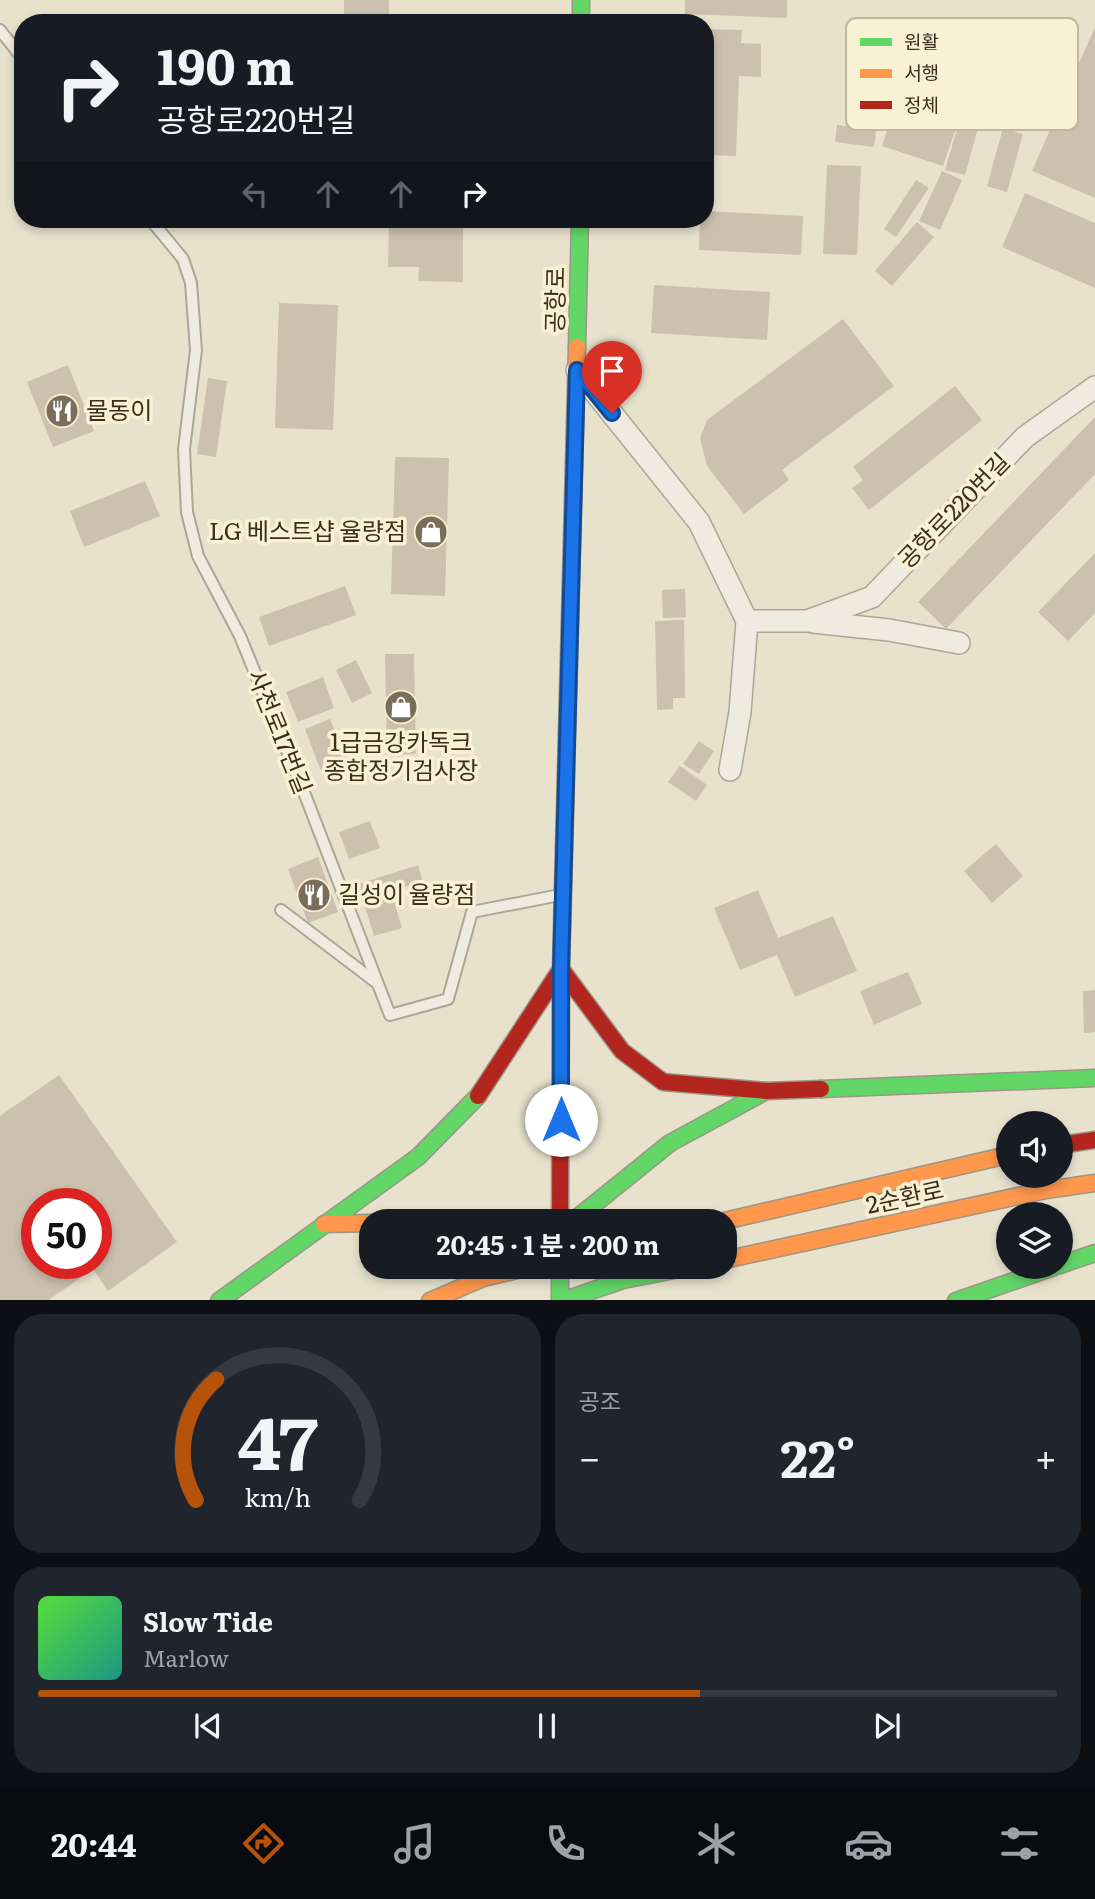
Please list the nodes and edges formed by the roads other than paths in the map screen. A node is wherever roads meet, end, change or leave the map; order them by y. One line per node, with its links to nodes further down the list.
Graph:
1 (0, 30): 2 (lane)
2 (14, 48)
3 (157, 228): 14 (lane, 사천로17번길)
4 (580, 228): 5 (street, 공항로)
5 (577, 370): 7 (street); 11 (street, 공항로)
6 (1095, 387): 8 (street, 공항로220번길)
7 (747, 621): 8 (street, 공항로220번길); 10 (street)
8 (807, 621): 9 (street, 공항로220번길)
9 (959, 643)
10 (730, 770)
11 (563, 894): 13 (street, 공항로); 14 (lane, 사천로17번길)
12 (281, 910): 14 (lane)
13 (561, 969): 16 (street); 21 (street, 공항로); 25 (street)
14 (377, 983)
15 (1095, 1078): 16 (street)
16 (766, 1091): 22 (street)
17 (1095, 1140): 18 (street)
18 (1073, 1143)
19 (996, 1159): 23 (street, 2순환로)
20 (1095, 1183): 27 (street, 2순환로)
21 (560, 1209)
22 (588, 1209)
23 (737, 1218)
24 (359, 1223): 25 (street)
25 (324, 1224): 33 (street)
26 (1095, 1253): 28 (street)
27 (737, 1257)
28 (1073, 1261)
29 (481, 1279): 34 (street)
30 (560, 1279): 35 (street)
31 (628, 1279): 35 (street)
32 (1018, 1279): 36 (street)
33 (219, 1300)
34 (430, 1300)
35 (561, 1300)
36 (956, 1300)

